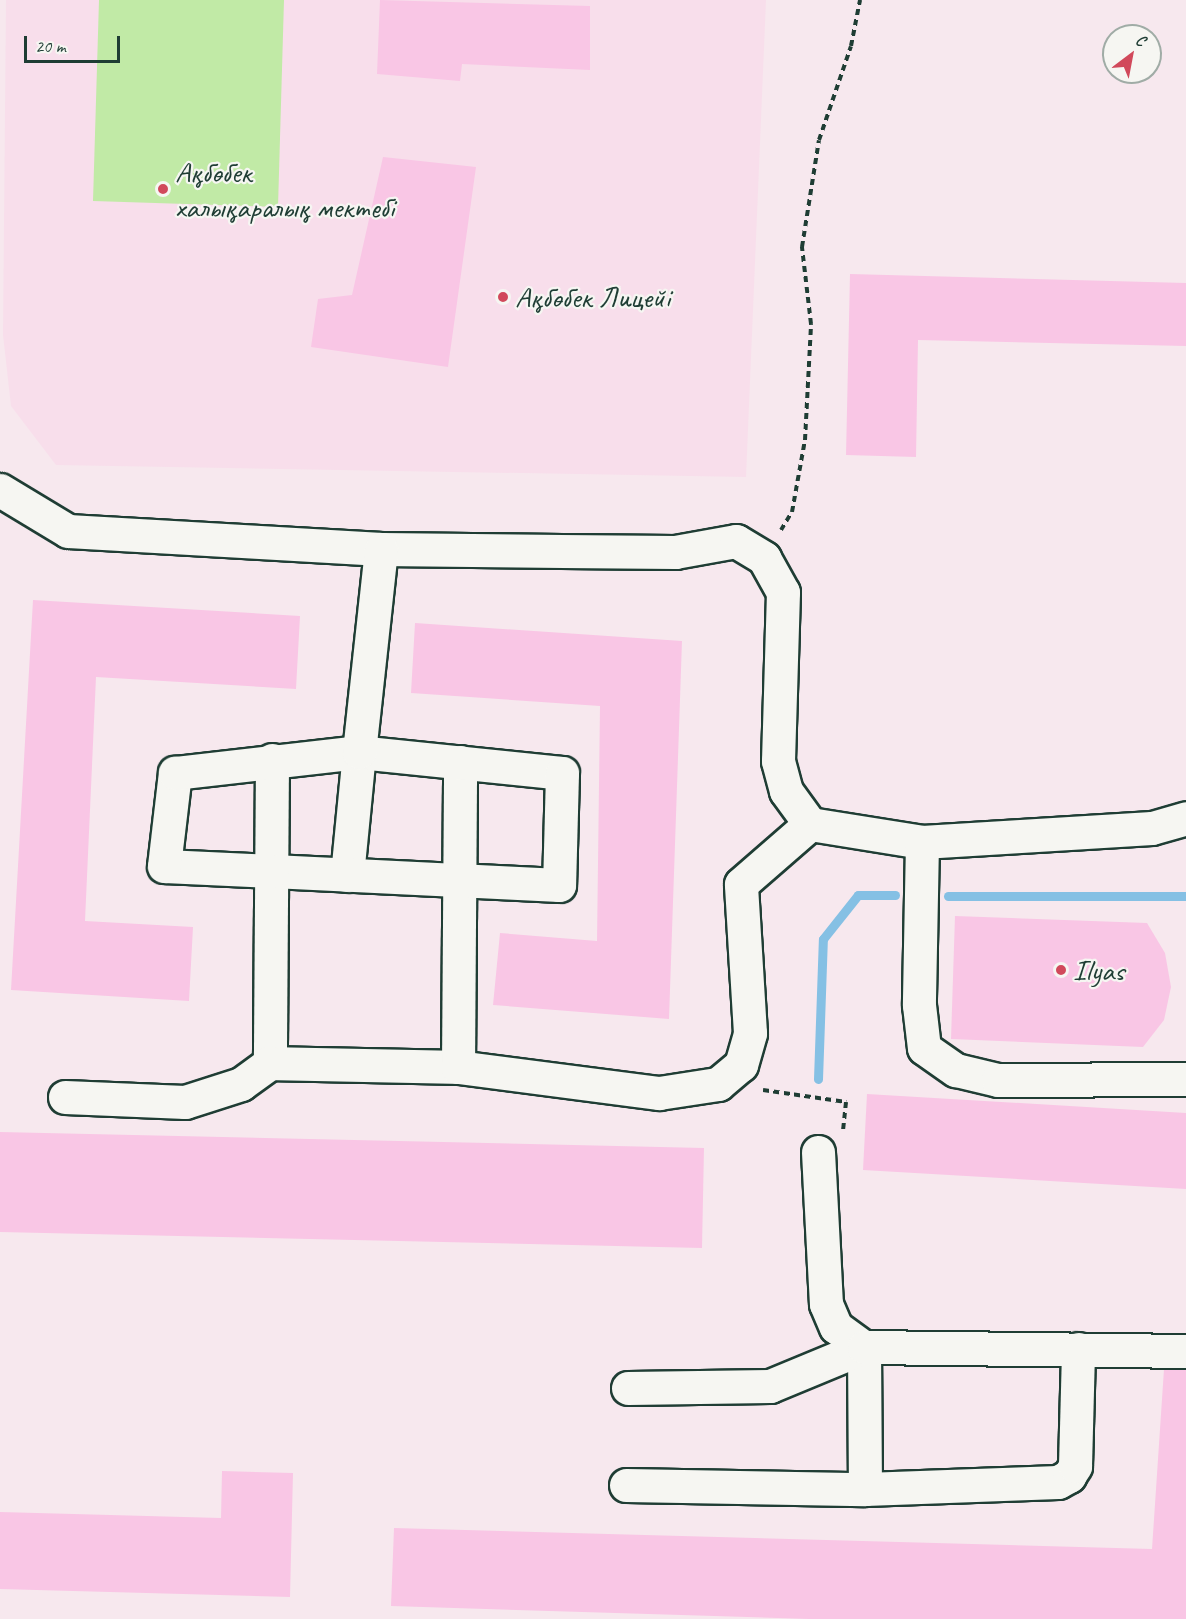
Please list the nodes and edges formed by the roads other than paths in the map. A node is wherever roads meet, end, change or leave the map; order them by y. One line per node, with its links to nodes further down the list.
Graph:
1 (0, 490): 2 (lane)
2 (381, 549): 3 (lane); 7 (lane)
3 (359, 752): 4 (lane); 5 (lane); 10 (lane)
4 (272, 760): 9 (lane); 9 (lane)
5 (460, 762): 11 (lane); 11 (lane)
6 (1186, 818): 8 (lane)
7 (810, 824): 8 (lane); 13 (lane)
8 (922, 842): 14 (lane)
9 (272, 871): 10 (lane); 12 (lane)
10 (347, 875): 11 (lane)
11 (457, 880): 13 (lane)
12 (270, 1063): 13 (lane); 15 (lane)
13 (458, 1067)
14 (1186, 1079)
15 (65, 1097)
16 (818, 1152): 17 (lane)
17 (864, 1347): 18 (lane); 20 (lane); 22 (lane)
18 (1078, 1348): 19 (lane); 22 (lane)
19 (1186, 1351)
20 (628, 1388)
21 (626, 1485): 22 (lane)
22 (866, 1489)

